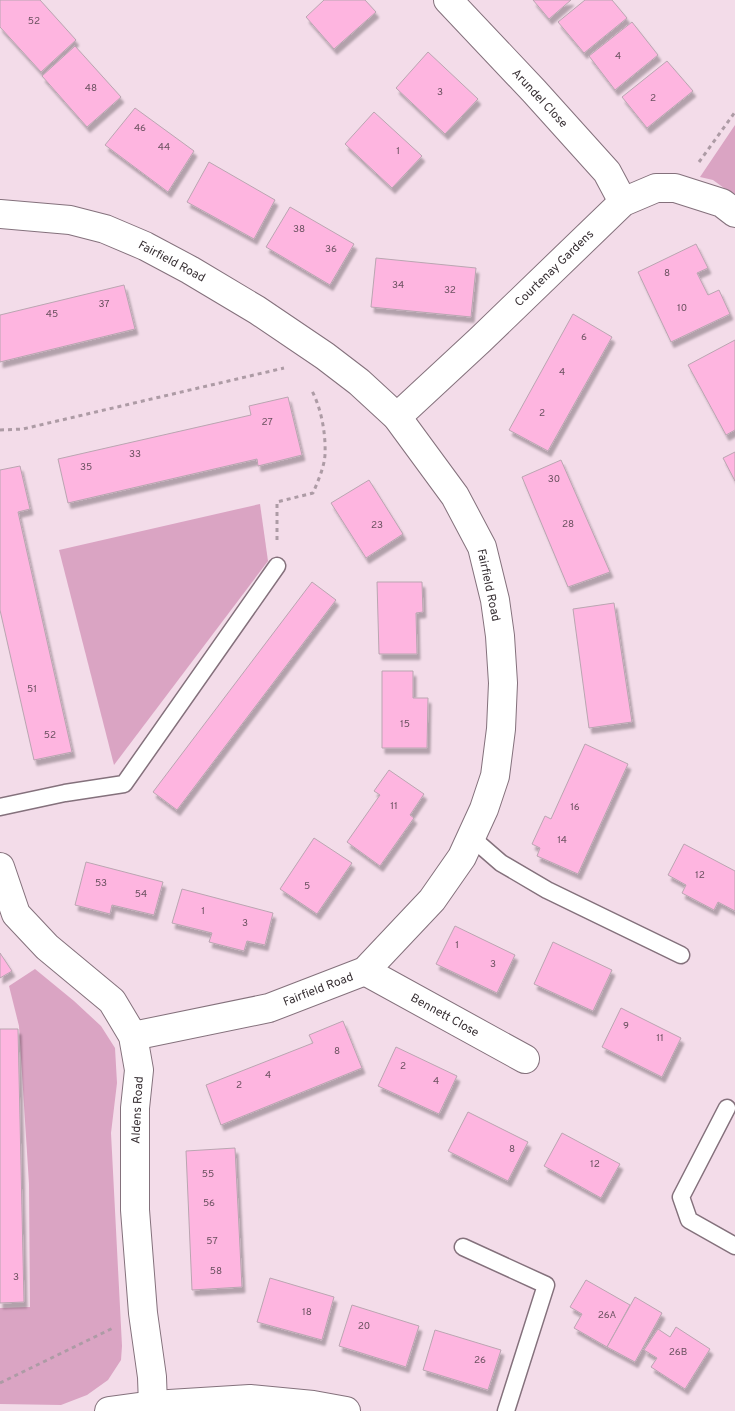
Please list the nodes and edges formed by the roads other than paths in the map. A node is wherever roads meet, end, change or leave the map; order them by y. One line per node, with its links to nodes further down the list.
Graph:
1 (448, 0): 2 (street, Arundel Close)
2 (623, 202): 3 (street, Courtenay Gardens); 5 (street, Courtenay Gardens)
3 (735, 213)
4 (0, 214): 5 (street, Fairfield Road)
5 (397, 417): 8 (street, Fairfield Road)
6 (277, 566): 7 (lane)
7 (0, 807)
8 (471, 837): 10 (lane); 11 (street, Fairfield Road)
9 (0, 867): 12 (street, Aldens Road)
10 (681, 955)
11 (365, 971): 12 (street, Fairfield Road); 13 (street, Bennett Close)
12 (133, 1036): 17 (street, Aldens Road)
13 (525, 1059)
14 (727, 1108): 15 (lane)
15 (735, 1246)
16 (463, 1247): 20 (lane)
17 (152, 1404): 18 (street); 19 (street)
18 (110, 1411)
19 (346, 1411)
20 (506, 1411)

